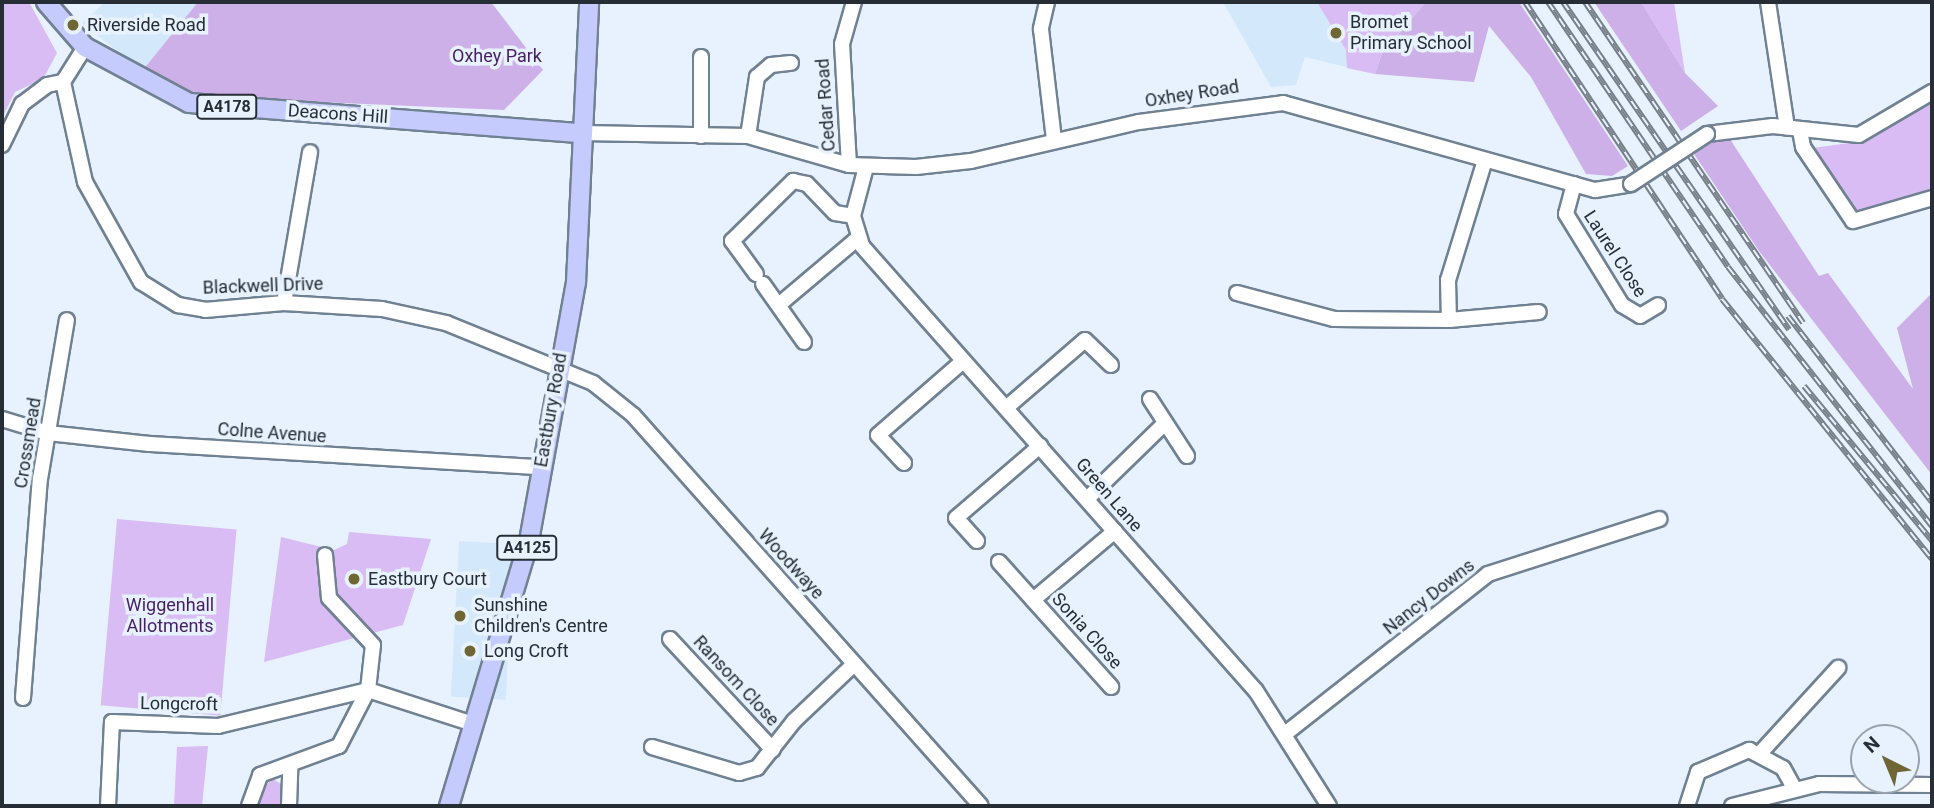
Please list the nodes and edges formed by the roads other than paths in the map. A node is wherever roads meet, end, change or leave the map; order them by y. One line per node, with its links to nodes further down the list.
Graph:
1 (46, 2): 6 (main road, Deacons Hill / A4178)
2 (589, 2): 12 (main road, Eastbury Road / A4125)
3 (854, 2): 19 (street, Cedar Road)
4 (1047, 2): 15 (street)
5 (1768, 2): 11 (street)
6 (85, 47): 9 (street); 12 (main road, Deacons Hill / A4178)
7 (701, 57): 13 (street)
8 (791, 63): 14 (street)
9 (63, 82): 16 (street); 26 (street, Blackwell Drive)
10 (1932, 92): 11 (street, Oxhey Road)
11 (1793, 129): 21 (street, Oxhey Road, bridge); 22 (street)
12 (582, 133): 13 (street, Oxhey Road); 35 (main road, Eastbury Road / A4125)
13 (701, 136): 14 (street, Oxhey Road)
14 (748, 136): 19 (street, Oxhey Road)
15 (1054, 139): 18 (street, Oxhey Road); 20 (street, Oxhey Road)
16 (2, 145)
17 (310, 152): 26 (street)
18 (1485, 160): 21 (street, Oxhey Road); 31 (street)
19 (849, 165): 20 (street, Oxhey Road)
20 (866, 167): 23 (street)
21 (1574, 184): 28 (street, Laurel Close)
22 (1932, 198)
23 (853, 216): 24 (street); 27 (street)
24 (857, 239): 27 (street); 33 (street, Green Lane)
25 (1237, 293): 31 (street)
26 (284, 303): 35 (street, Blackwell Drive)
27 (781, 303): 32 (street)
28 (1658, 306)
29 (1539, 312): 31 (street)
30 (67, 320): 40 (street, Crossmead)
31 (1449, 320)
32 (804, 342)
33 (963, 361): 37 (street, Green Lane); 43 (street)
34 (1111, 365): 37 (street)
35 (558, 367): 44 (main road, Eastbury Road / A4125); 53 (street, Woodwaye)
36 (1150, 399): 39 (street)
37 (1006, 408): 41 (street, Green Lane)
38 (2, 419): 40 (street, Colne Avenue)
39 (1163, 425): 42 (street); 45 (street)
40 (48, 433): 44 (street, Colne Avenue); 57 (street, Crossmead)
41 (1040, 446): 45 (street, Green Lane); 48 (street)
42 (1187, 456)
43 (904, 463)
44 (541, 467): 58 (main road, Eastbury Road / A4125)
45 (1087, 499): 47 (street, Green Lane)
46 (1659, 519): 59 (street, Nancy Downs)
47 (1115, 531): 51 (street, Sonia Close); 59 (street, Green Lane)
48 (977, 541)
49 (325, 555): 56 (street)
50 (999, 562): 51 (street, Sonia Close)
51 (1034, 600): 55 (street, Sonia Close)
52 (670, 639): 61 (street, Ransom Close)
53 (854, 664): 61 (street, Ransom Close); 70 (street, Woodwaye)
54 (1838, 668): 62 (street)
55 (1111, 687)
56 (368, 690): 58 (street); 63 (street); 66 (street, Longcroft)
57 (23, 698)
58 (470, 723): 69 (main road, Eastbury Road / A4125)
59 (1285, 734): 71 (street, Green Lane)
60 (653, 747): 61 (street, Ransom Close)
61 (773, 750)
62 (1762, 751): 65 (street); 72 (street)
63 (290, 769): 67 (street); 68 (street)
64 (1932, 785): 65 (street)
65 (1794, 788): 73 (street)
66 (108, 806)
67 (249, 806)
68 (289, 806)
69 (449, 806)
70 (981, 806)
71 (1329, 806)
72 (1687, 806)
73 (1732, 806)

